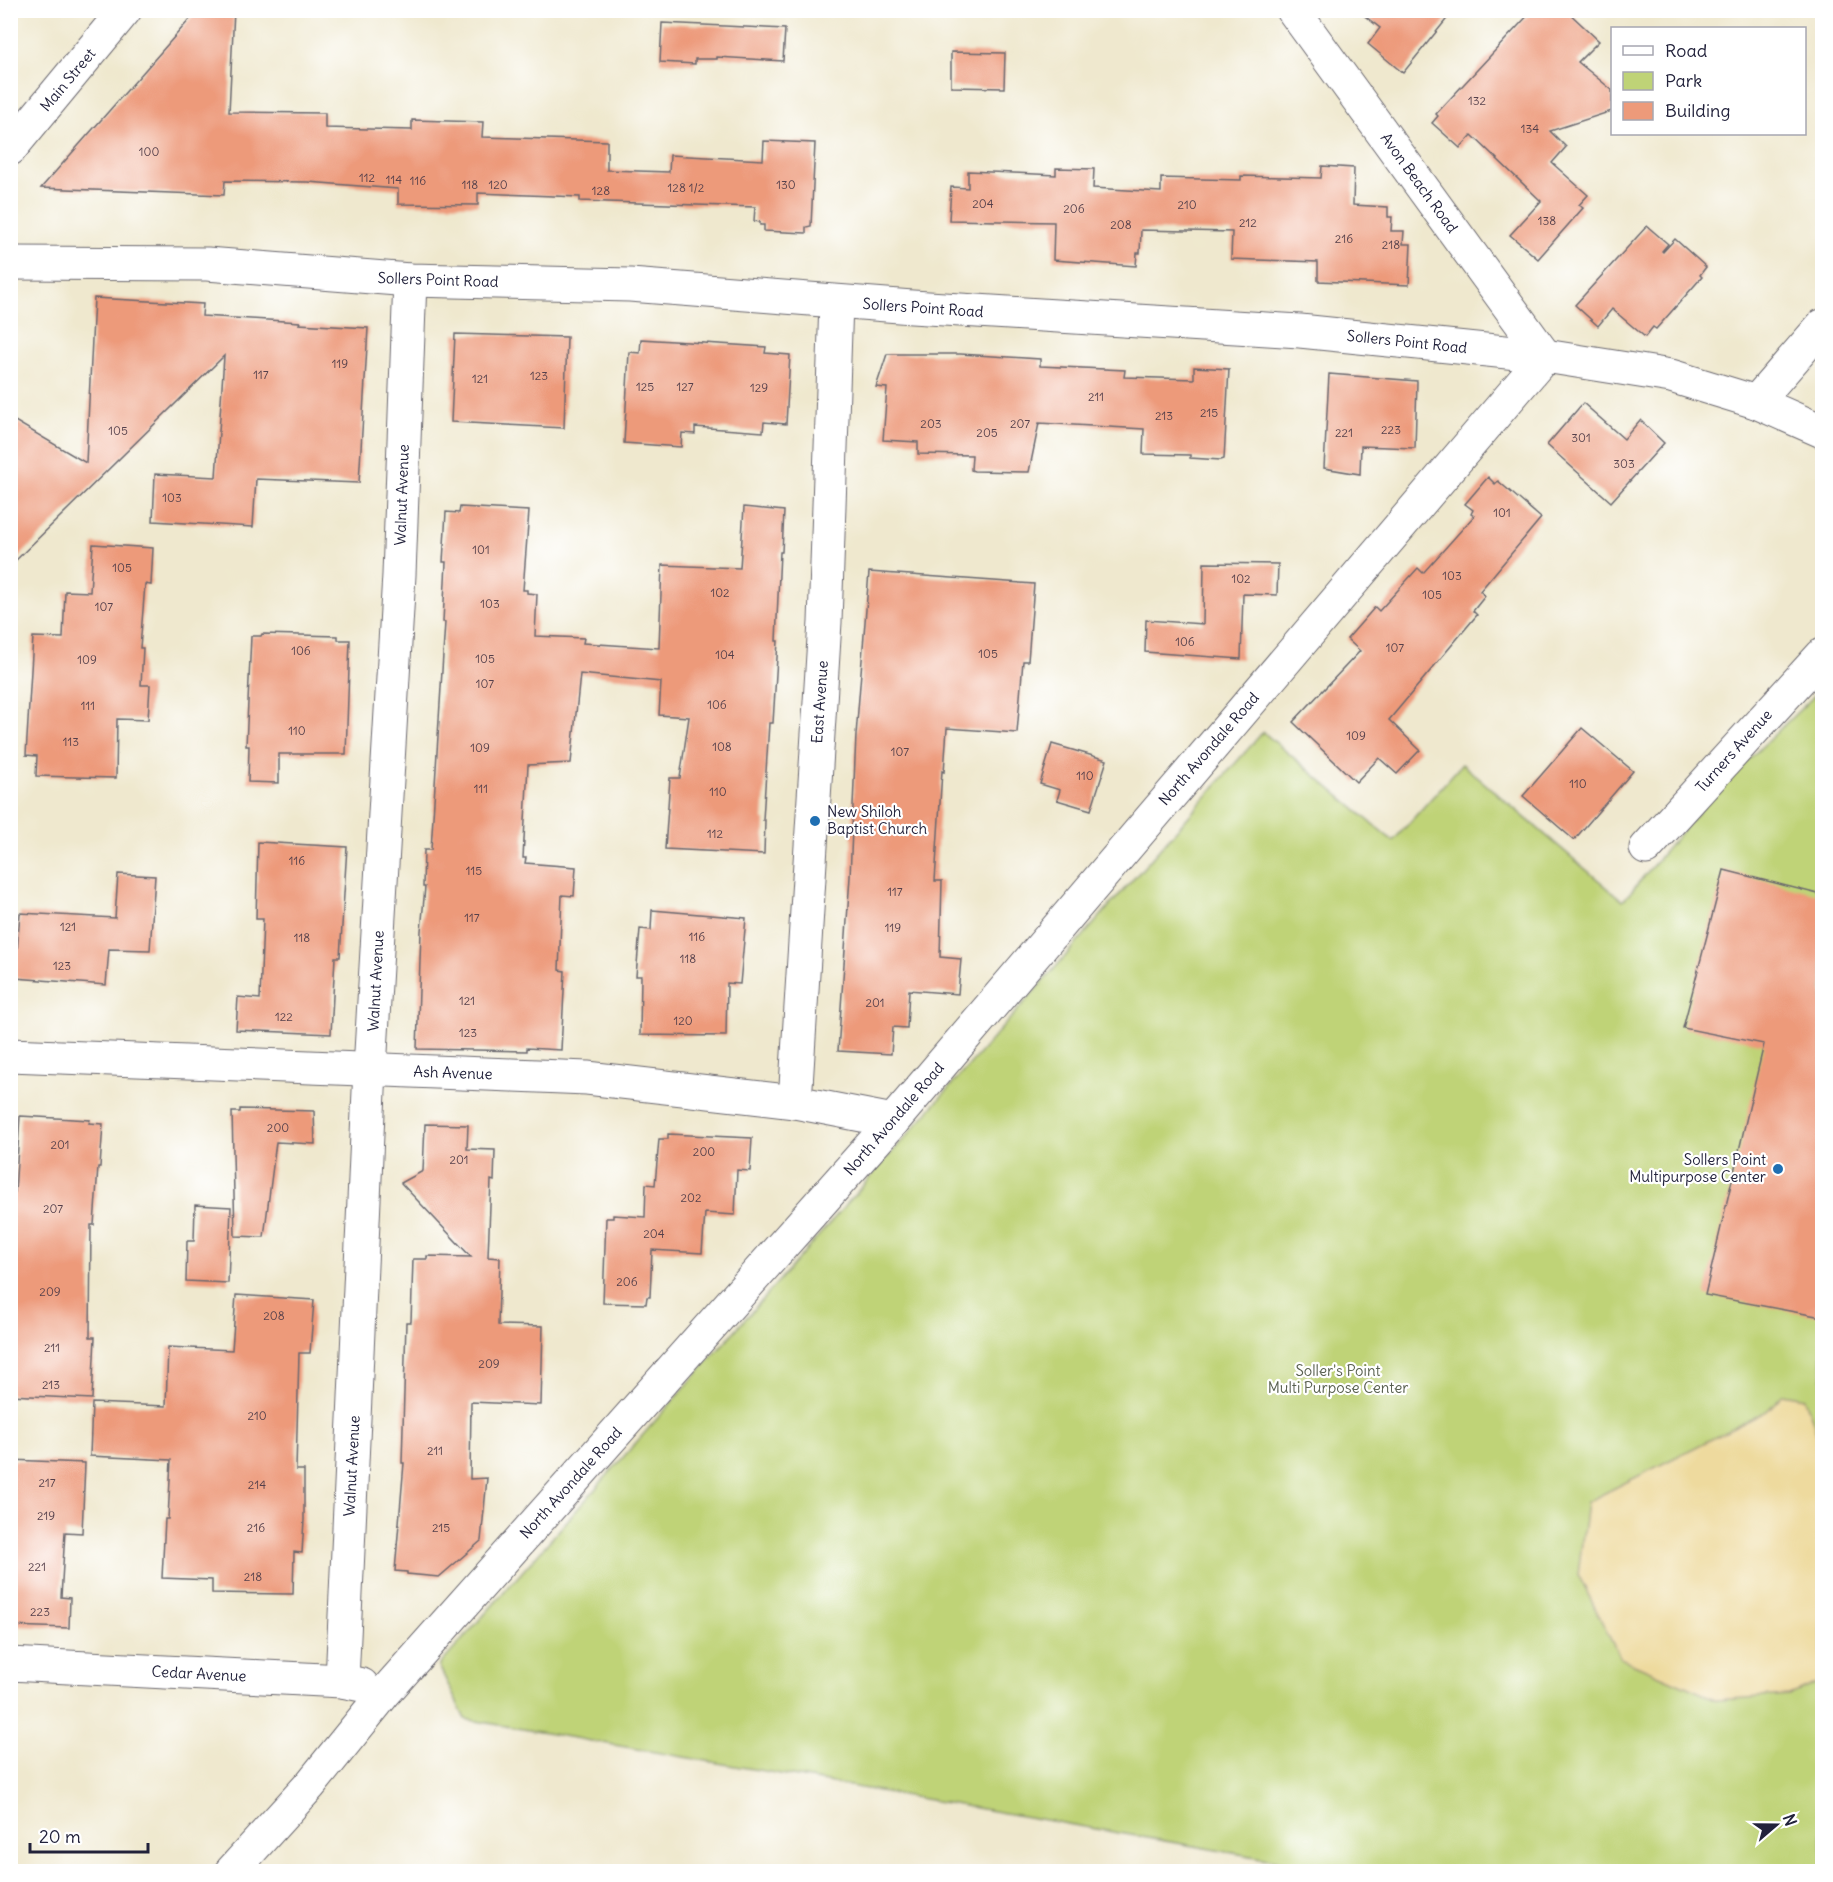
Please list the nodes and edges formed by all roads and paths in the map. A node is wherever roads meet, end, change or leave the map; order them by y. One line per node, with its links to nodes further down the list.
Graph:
1 (125, 10): 3 (street, Main Street)
2 (1293, 10): 8 (street, Avon Beach Road)
3 (10, 149)
4 (10, 263): 5 (street, Sollers Point Road)
5 (410, 280): 6 (street, Sollers Point Road); 14 (street, Walnut Avenue)
6 (837, 302): 8 (street, Sollers Point Road); 15 (street, East Avenue)
7 (1822, 326): 9 (street)
8 (1545, 356): 9 (street, Sollers Point Road); 16 (street, North Avondale Road)
9 (1756, 402): 10 (street, Sollers Point Road)
10 (1822, 431)
11 (1822, 655): 12 (street, Turners Avenue)
12 (1646, 848)
13 (10, 1055): 14 (street, Ash Avenue)
14 (370, 1069): 15 (street, Ash Avenue); 18 (street, Walnut Avenue)
15 (795, 1102): 16 (street, Ash Avenue)
16 (893, 1121): 19 (street, North Avondale Road)
17 (10, 1664): 18 (street, Cedar Avenue)
18 (342, 1681): 19 (street, Cedar Avenue)
19 (386, 1691): 20 (street, North Avondale Road)
20 (231, 1872)

